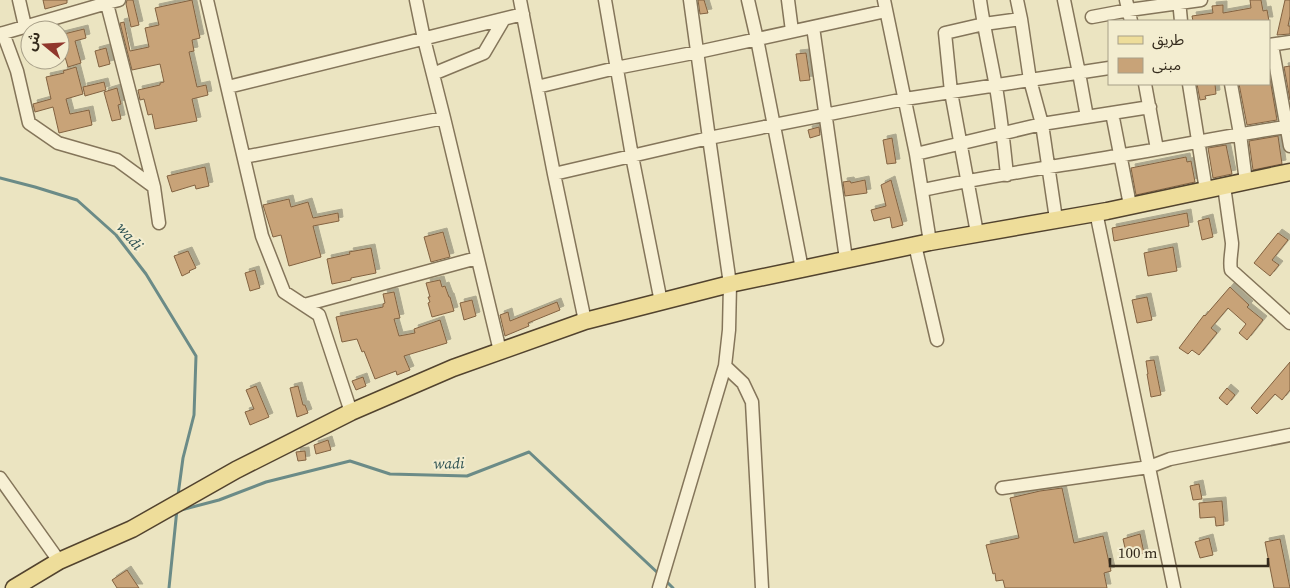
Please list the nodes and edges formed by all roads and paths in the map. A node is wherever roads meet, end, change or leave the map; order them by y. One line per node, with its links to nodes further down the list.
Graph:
1 (19, 0): 20 (street)
2 (207, 0): 43 (street)
3 (416, 0): 29 (street)
4 (520, 0): 17 (street)
5 (604, 0): 34 (street)
6 (690, 0): 33 (street)
7 (748, 0): 30 (street)
8 (788, 0): 27 (street)
9 (980, 0): 24 (street)
10 (1017, 0): 22 (street)
11 (1064, 0): 36 (street)
12 (1201, 0): 14 (street)
13 (111, 1): 21 (street); 73 (street)
14 (1180, 2): 16 (street); 23 (street)
15 (885, 3): 25 (street); 46 (street)
16 (1129, 10): 18 (street)
17 (523, 14): 19 (street); 44 (street)
18 (1092, 17)
19 (504, 19): 29 (street); 37 (street)
20 (24, 20)
21 (46, 20)
22 (1021, 20): 24 (street); 38 (street)
23 (1181, 20)
24 (984, 24): 42 (street); 45 (street)
25 (814, 27): 27 (street); 49 (street)
26 (20, 28): 28 (street)
27 (792, 32): 30 (street)
28 (2, 33): 73 (street)
29 (424, 39): 37 (street); 43 (street)
30 (757, 39): 33 (street); 53 (street)
31 (1290, 42): 32 (street)
32 (1270, 45): 54 (street)
33 (698, 52): 34 (street); 57 (street)
34 (616, 68): 44 (street); 63 (street)
35 (1108, 68): 36 (street)
36 (1080, 73): 38 (street); 50 (street)
37 (433, 74): 51 (street)
38 (1030, 80): 42 (street); 52 (street)
39 (1145, 85): 47 (street)
40 (1189, 85): 58 (street)
41 (1230, 85): 56 (street)
42 (996, 86): 45 (street); 55 (street)
43 (228, 87): 65 (street)
44 (537, 87): 68 (street)
45 (951, 92): 46 (street); 59 (street)
46 (905, 99): 49 (street); 62 (street)
47 (1150, 107): 48 (street); 61 (street)
48 (1112, 113): 50 (street); 64 (street)
49 (825, 115): 53 (street); 83 (street)
50 (1087, 117): 52 (street)
51 (444, 118): 65 (street); 82 (street)
52 (1042, 124): 55 (street); 66 (street)
53 (774, 126): 57 (street); 84 (street)
54 (1286, 127): 56 (street); 60 (street)
55 (1003, 132): 59 (street); 69 (street)
56 (1240, 134): 58 (street); 71 (street)
57 (709, 138): 63 (street); 85 (street)
58 (1199, 141): 61 (street); 75 (street)
59 (960, 144): 62 (street); 70 (street)
60 (1290, 146)
61 (1157, 149): 64 (street)
62 (916, 154): 74 (street)
63 (632, 156): 68 (street); 86 (street)
64 (1121, 156): 66 (street); 76 (street)
65 (244, 157): 87 (street)
66 (1048, 168): 69 (street); 78 (street)
67 (1290, 172): 71 (main road)
68 (554, 174): 88 (street)
69 (1007, 175): 70 (street)
70 (967, 180): 74 (street); 80 (street)
71 (1246, 182): 72 (main road)
72 (1224, 186): 75 (main road); 89 (street)
73 (154, 187): 79 (street)
74 (923, 190): 81 (street)
75 (1206, 190): 76 (main road)
76 (1130, 205): 77 (main road)
77 (1096, 212): 78 (main road); 95 (street)
78 (1056, 219): 80 (main road)
79 (159, 223)
80 (977, 233): 81 (main road)
81 (923, 243): 83 (main road); 90 (street)
82 (477, 258): 87 (street); 91 (street)
83 (846, 259): 84 (main road)
84 (802, 269): 85 (main road)
85 (730, 284): 86 (main road); 92 (street)
86 (661, 302): 88 (main road)
87 (304, 305): 93 (street)
88 (585, 321): 91 (main road)
89 (1290, 324)
90 (937, 340)
91 (500, 352): 93 (main road)
92 (725, 366): 100 (street); 101 (street)
93 (351, 412): 98 (main road)
94 (1290, 435): 95 (street)
95 (1149, 466): 97 (street); 102 (street)
96 (0, 478): 98 (street)
97 (1002, 488)
98 (59, 561): 99 (main road)
99 (14, 588)
100 (659, 588)
101 (762, 588)
102 (1174, 588)

